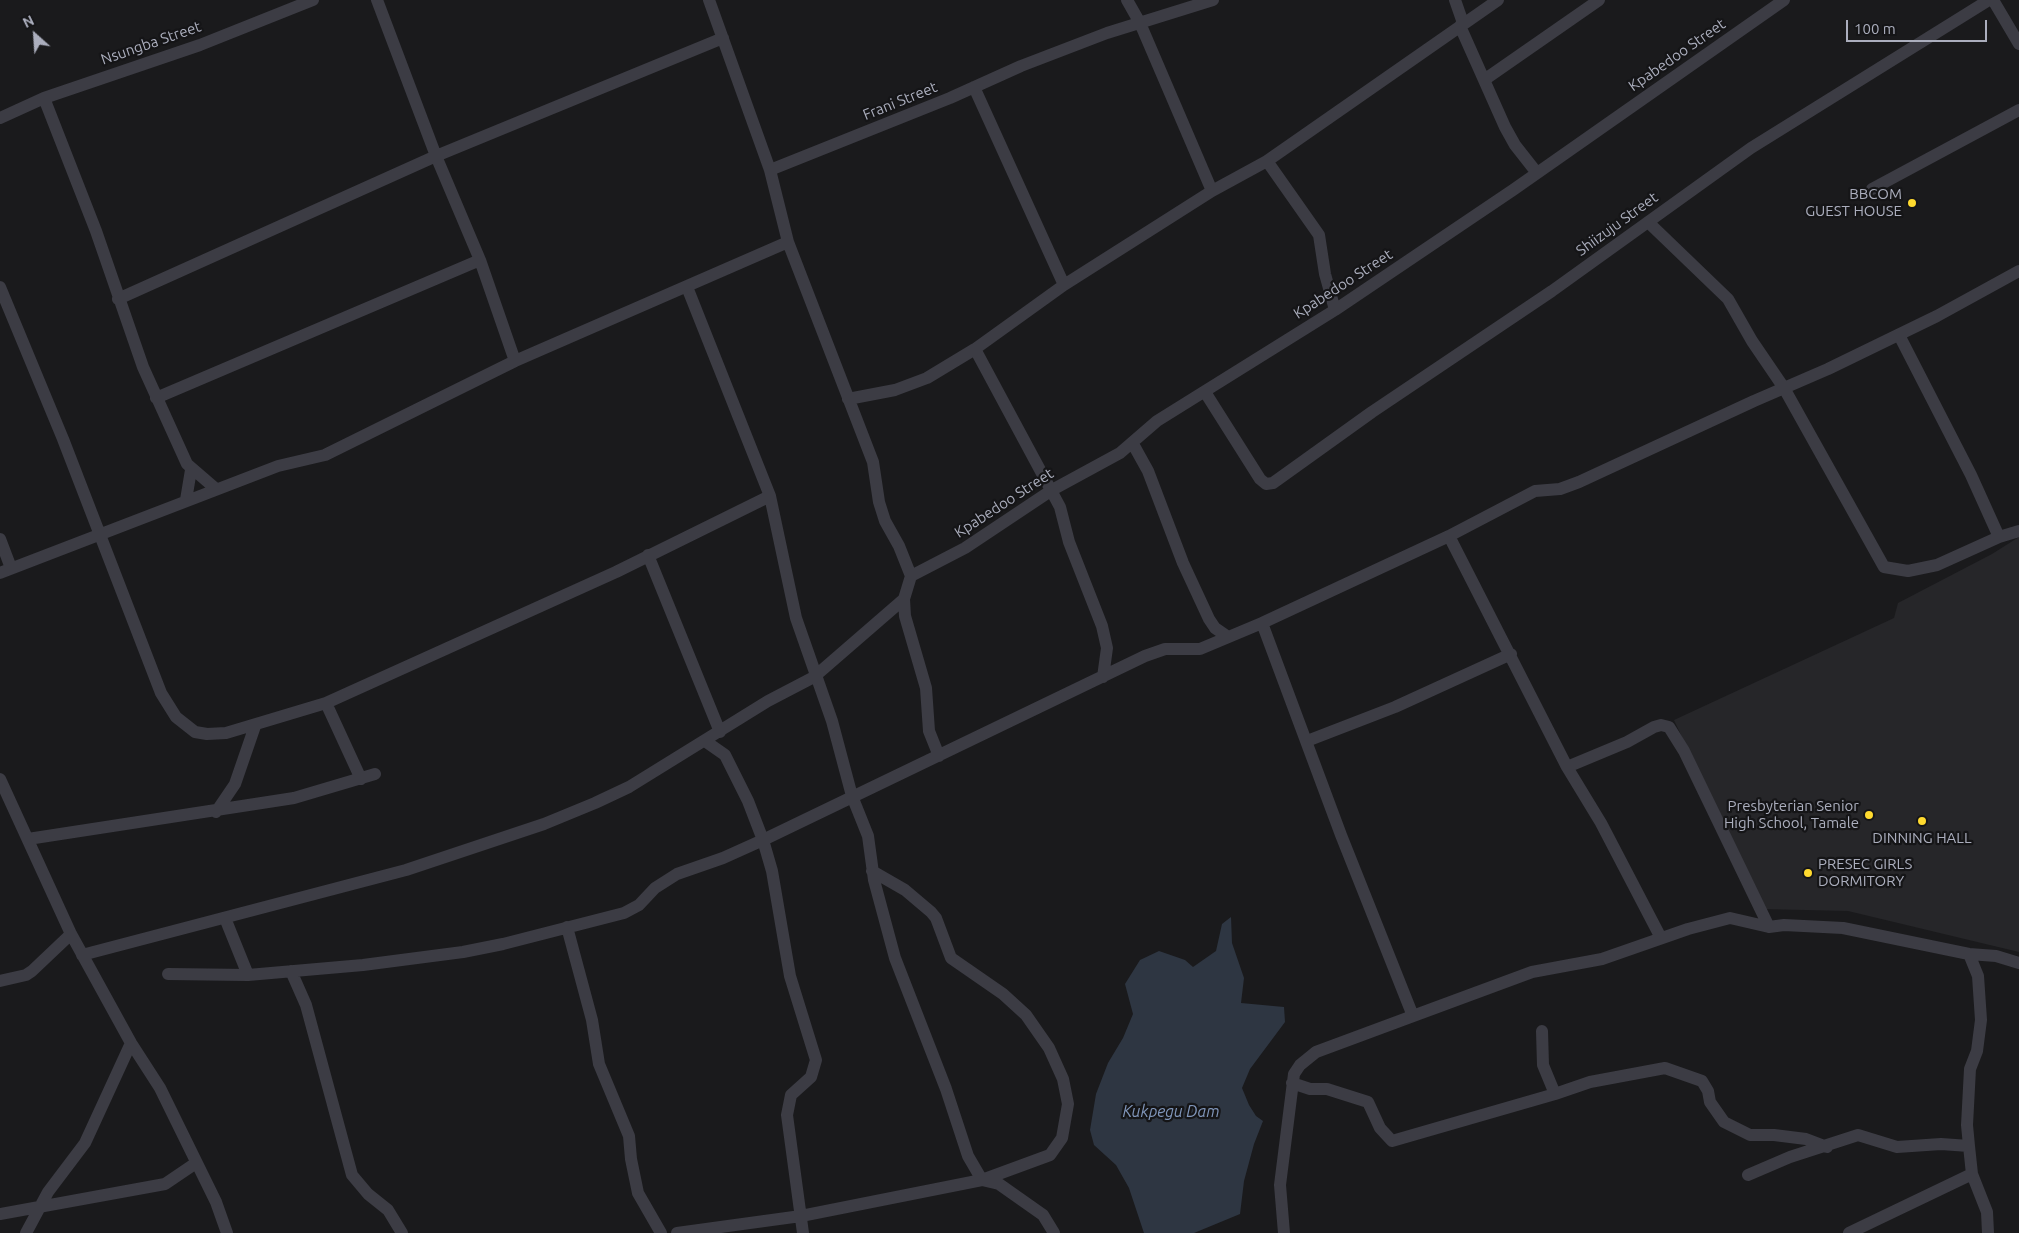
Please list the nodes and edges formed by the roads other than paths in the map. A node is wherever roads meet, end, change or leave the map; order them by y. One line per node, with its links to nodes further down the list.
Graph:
1 (313, 0): 11 (street, Nsungba Street)
2 (377, 0): 21 (street)
3 (709, 0): 14 (street)
4 (1127, 0): 12 (street)
5 (1213, 0): 12 (street, Frani Street)
6 (1455, 0): 13 (street)
7 (1498, 0): 13 (street)
8 (1599, 0): 16 (street)
9 (1784, 0): 24 (street, Kpabedoo Street)
10 (1991, 0): 15 (street); 27 (street, Shiizuju Street)
11 (287, 5): 18 (street, Nsungba Street)
12 (1140, 23): 17 (street, Frani Street); 26 (street)
13 (1461, 25): 16 (street); 22 (street)
14 (722, 38): 21 (street); 23 (street)
15 (2019, 44)
16 (1484, 80): 24 (street)
17 (974, 87): 23 (street, Frani Street); 31 (street)
18 (44, 98): 20 (street, Nsungba Street); 34 (street)
19 (2019, 110): 25 (street)
20 (0, 118)
21 (436, 156): 29 (street); 34 (street)
22 (1267, 161): 26 (street); 35 (street)
23 (770, 170): 28 (street)
24 (1537, 173): 35 (street, Kpabedoo Street)
25 (1872, 189)
26 (1212, 191): 31 (street)
27 (1648, 222): 39 (street); 40 (street, Shiizuju Street)
28 (788, 242): 33 (street); 42 (street)
29 (480, 260): 38 (street); 41 (street)
30 (2019, 271): 36 (street)
31 (1064, 285): 37 (street)
32 (0, 287): 50 (street)
33 (687, 287): 38 (street); 47 (street)
34 (118, 299): 41 (street)
35 (1335, 310): 40 (street, Kpabedoo Street)
36 (1899, 335): 39 (street); 52 (street)
37 (976, 349): 42 (street); 46 (street)
38 (515, 361): 45 (street)
39 (1784, 388): 51 (street); 52 (street)
40 (1205, 392): 43 (street, Kpabedoo Street)
41 (156, 398): 44 (street)
42 (848, 399): 56 (street)
43 (1133, 444): 46 (street, Kpabedoo Street); 59 (street)
44 (191, 470): 45 (street); 48 (street)
45 (216, 489): 48 (street)
46 (1052, 490): 56 (street, Kpabedoo Street); 62 (street)
47 (770, 496): 54 (street); 61 (street)
48 (186, 500): 50 (street)
49 (2019, 531): 52 (street)
50 (98, 534): 55 (street); 64 (street)
51 (1449, 536): 58 (street); 60 (street)
52 (1998, 536)
53 (0, 539): 55 (street)
54 (648, 555): 63 (street); 65 (street)
55 (5, 570)
56 (911, 576): 57 (street)
57 (904, 599): 61 (street); 69 (street)
58 (1262, 623): 59 (street); 67 (street)
59 (1228, 637): 62 (street)
60 (1511, 654): 67 (street); 70 (street)
61 (814, 677): 65 (street); 74 (street)
62 (1103, 677): 69 (street)
63 (326, 703): 64 (street); 73 (street)
64 (255, 726): 75 (street)
65 (724, 730): 66 (street); 68 (street)
66 (704, 741): 68 (street); 79 (street)
67 (1307, 741): 91 (street)
68 (725, 755): 77 (street)
69 (938, 756): 74 (street)
70 (1567, 767): 80 (street); 83 (street)
71 (376, 774): 73 (street)
72 (0, 779): 76 (street)
73 (361, 779): 75 (street)
74 (852, 796): 77 (street); 78 (street)
75 (216, 812): 76 (street)
76 (28, 839): 82 (street)
77 (763, 840): 81 (street); 104 (street)
78 (872, 871): 101 (street); 101 (street)
79 (225, 918): 85 (street); 89 (street)
80 (1769, 926): 83 (street); 84 (street)
81 (568, 927): 87 (street); 108 (street)
82 (71, 934): 85 (street); 90 (street)
83 (1661, 938): 91 (street)
84 (1969, 954): 86 (street); 96 (street)
85 (82, 955): 93 (street)
86 (2019, 963)
87 (291, 971): 89 (street); 107 (street)
88 (168, 974): 89 (street)
89 (248, 975)
90 (0, 981)
91 (1413, 1016): 94 (street)
92 (1542, 1031): 95 (street)
93 (131, 1043): 98 (street); 102 (street)
94 (1292, 1083): 95 (street); 112 (street)
95 (1555, 1094): 97 (street)
96 (1969, 1146): 97 (street); 99 (street)
97 (1827, 1147): 100 (street)
98 (196, 1163): 102 (street); 106 (street)
99 (1972, 1174): 113 (street); 114 (street)
100 (1748, 1175)
101 (982, 1180): 104 (street); 111 (street)
102 (40, 1208): 103 (street); 105 (street)
103 (0, 1214)
104 (801, 1216): 109 (street); 110 (street)
105 (26, 1233)
106 (227, 1233)
107 (402, 1233)
108 (661, 1233)
109 (677, 1233)
110 (803, 1233)
111 (1054, 1233)
112 (1284, 1233)
113 (1849, 1233)
114 (1988, 1233)

